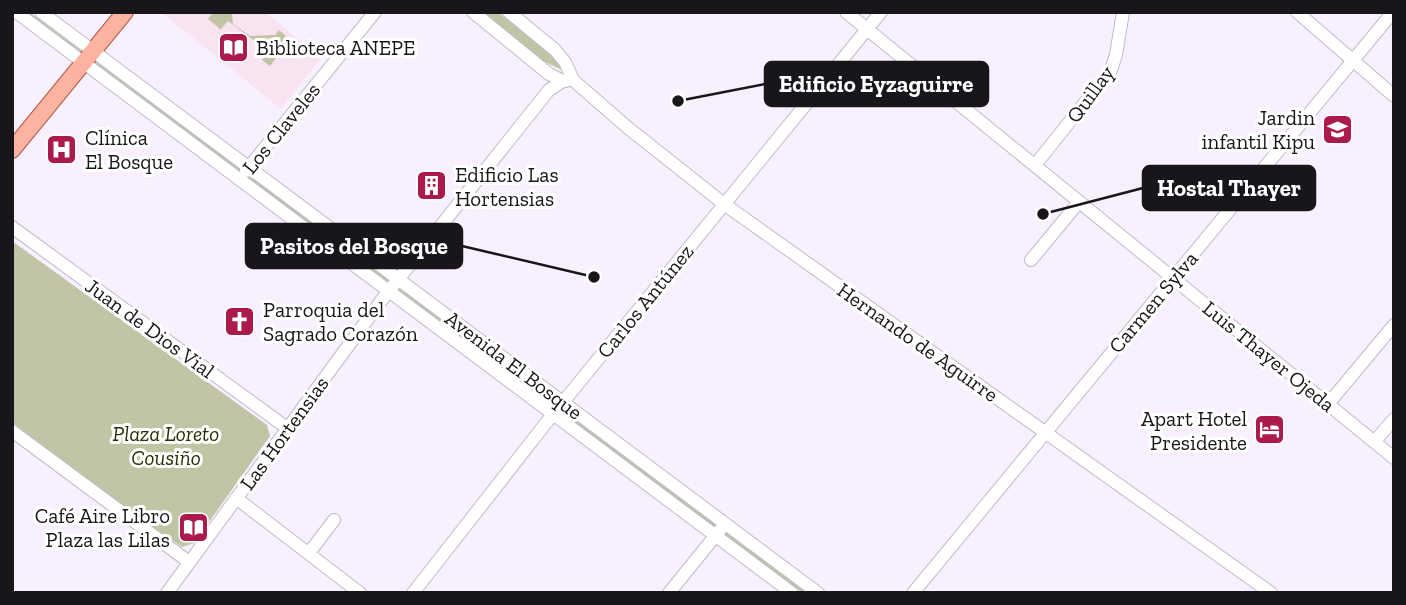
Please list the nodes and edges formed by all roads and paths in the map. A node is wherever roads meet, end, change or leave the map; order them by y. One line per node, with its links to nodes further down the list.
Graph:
1 (16, 12): 13 (street, Avenida El Bosque)
2 (41, 12): 13 (street, Avenida El Bosque)
3 (125, 12): 13 (main road)
4 (375, 12): 19 (street, Los Claveles)
5 (473, 12): 15 (street, Hernando de Aguirre)
6 (509, 12): 15 (street, Hernando de Aguirre)
7 (846, 12): 12 (street, Luis Thayer Ojeda)
8 (881, 12): 12 (street, Carlos Antúnez)
9 (1123, 12): 18 (street, Quillay)
10 (1297, 12): 14 (street)
11 (1393, 12): 14 (street, Carmen Sylva)
12 (867, 29): 18 (street, Luis Thayer Ojeda); 22 (street, Carlos Antúnez)
13 (89, 57): 17 (main road); 19 (street, Avenida El Bosque); 20 (street, Avenida El Bosque)
14 (1352, 61): 16 (street); 26 (street, Carmen Sylva)
15 (568, 81): 22 (street, Hernando de Aguirre); 25 (street, Las Hortensias)
16 (1394, 96)
17 (12, 150)
18 (1035, 165): 21 (street, Luis Thayer Ojeda)
19 (249, 167): 20 (street, Los Claveles); 25 (street, Avenida El Bosque)
20 (239, 179): 27 (street, Avenida El Bosque)
21 (1079, 202): 24 (street); 26 (street, Luis Thayer Ojeda)
22 (724, 204): 29 (street, Carlos Antúnez); 35 (street, Hernando de Aguirre)
23 (12, 227): 33 (street, Juan de Dios Vial)
24 (1031, 260)
25 (398, 278): 27 (street, Las Hortensias); 29 (street, Avenida El Bosque)
26 (1172, 278): 30 (street, Luis Thayer Ojeda); 35 (street, Carmen Sylva)
27 (389, 291): 31 (street, Avenida El Bosque); 33 (street, Las Hortensias)
28 (1394, 325): 30 (street)
29 (564, 402): 31 (street, Carlos Antúnez); 40 (street, Avenida El Bosque)
30 (1328, 404): 36 (street, Luis Thayer Ojeda)
31 (554, 414): 41 (street, Avenida El Bosque); 46 (street, Carlos Antúnez)
32 (1394, 419): 36 (street)
33 (287, 428): 38 (street, Las Hortensias)
34 (12, 431): 43 (street)
35 (1045, 432): 50 (street, Carmen Sylva); 51 (street, Hernando de Aguirre)
36 (1374, 442): 37 (street, Luis Thayer Ojeda)
37 (1394, 458)
38 (236, 499): 42 (street); 43 (street, Las Hortensias)
39 (334, 520): 42 (street)
40 (725, 523): 41 (street); 49 (street, Avenida El Bosque)
41 (716, 535): 47 (street); 48 (street, Avenida El Bosque)
42 (309, 554): 45 (street)
43 (190, 562): 44 (street, Las Hortensias)
44 (167, 593)
45 (360, 593)
46 (413, 593)
47 (669, 593)
48 (792, 593)
49 (818, 593)
50 (913, 593)
51 (1270, 593)

